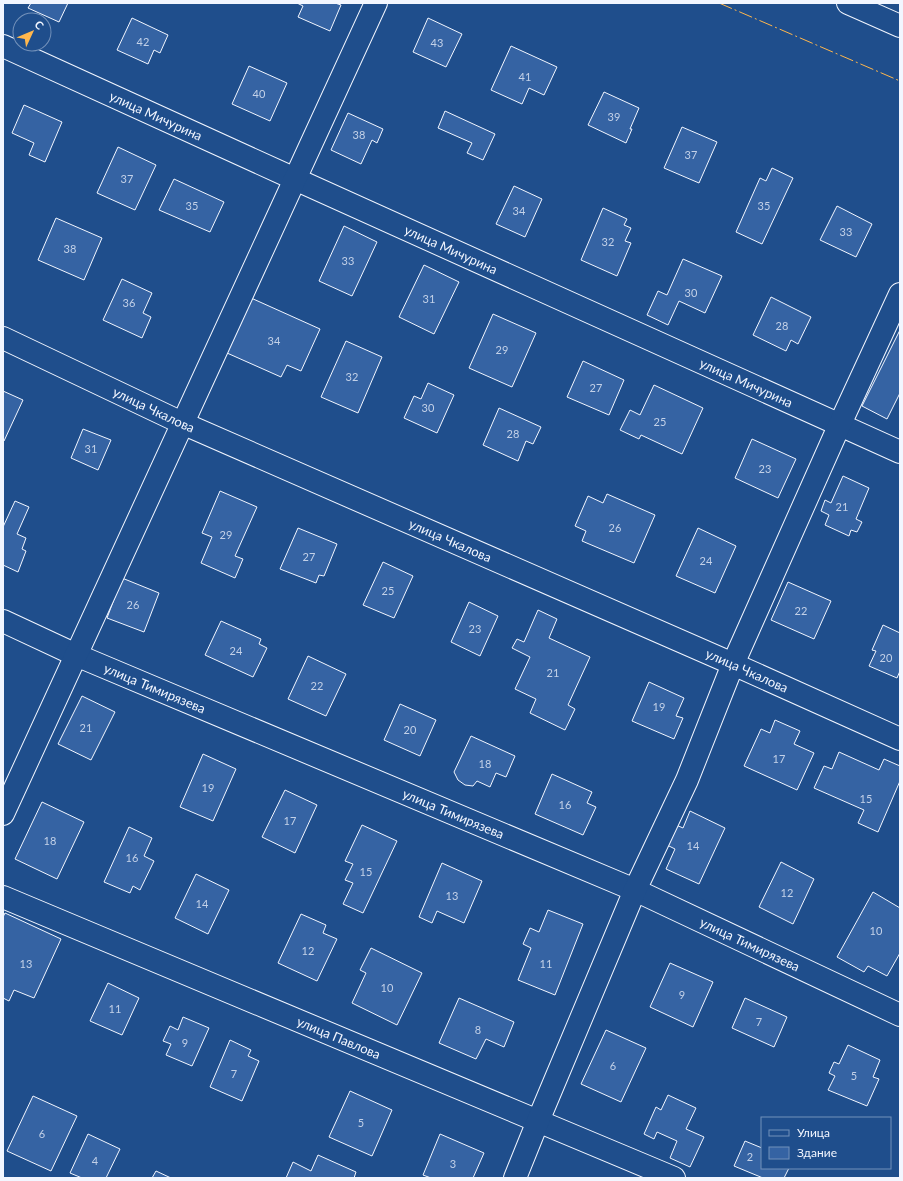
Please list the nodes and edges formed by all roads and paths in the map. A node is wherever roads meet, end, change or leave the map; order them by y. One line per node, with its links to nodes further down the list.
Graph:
1 (376, 3): 5 (street)
2 (848, 3): 3 (street)
3 (900, 26)
4 (3, 46): 5 (street, улица Мичурина)
5 (295, 179): 8 (street); 9 (street, улица Мичурина)
6 (900, 294): 9 (street)
7 (3, 338): 8 (street, улица Чкалова)
8 (182, 423): 12 (street); 13 (street, улица Чкалова)
9 (840, 424): 10 (street, улица Мичурина); 13 (street)
10 (900, 452)
11 (3, 621): 12 (street, улица Тимирязева)
12 (76, 655): 15 (street); 16 (street, улица Тимирязева)
13 (733, 664): 14 (street, улица Чкалова); 16 (street)
14 (900, 739)
15 (3, 814)
16 (635, 890): 18 (street, улица Тимирязева); 19 (street)
17 (3, 896): 19 (street, улица Павлова)
18 (900, 1015)
19 (538, 1121): 20 (street); 21 (street, улица Павлова)
20 (516, 1178)
21 (674, 1178)

